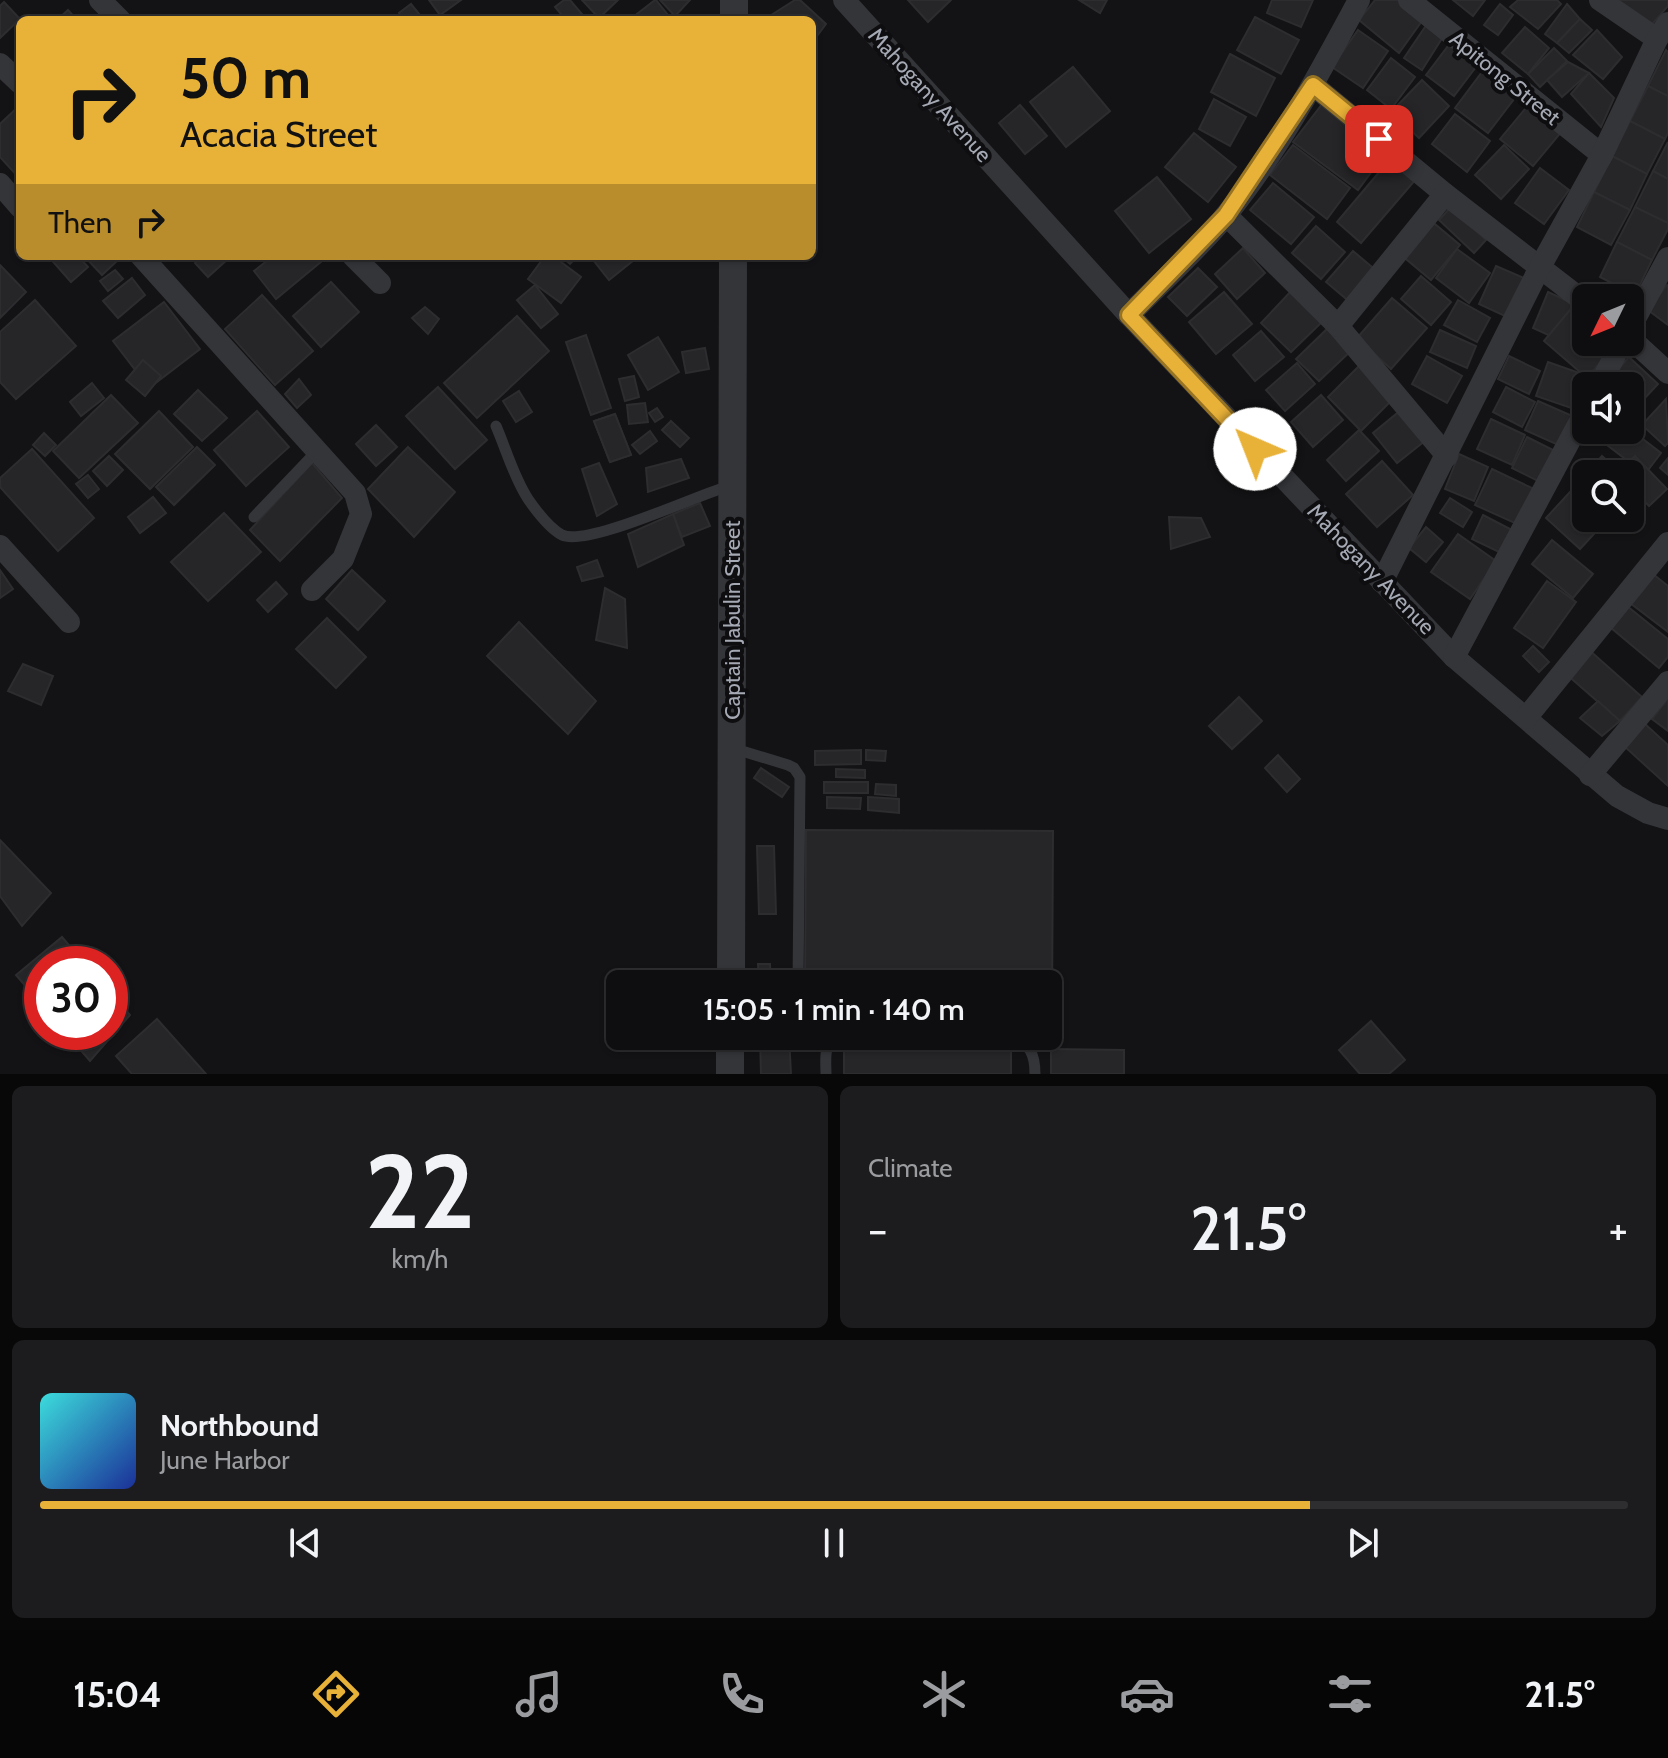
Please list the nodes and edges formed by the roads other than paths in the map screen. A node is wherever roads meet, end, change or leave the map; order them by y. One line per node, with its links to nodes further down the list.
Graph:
1 (100, 0): 6 (street)
2 (844, 0): 24 (street, Mahogany Avenue)
3 (1359, 0): 10 (street)
4 (1409, 0): 11 (street, Apitong Street)
5 (1600, 0): 7 (street)
6 (116, 16)
7 (1663, 31): 11 (street)
8 (0, 64): 9 (street)
9 (16, 79)
10 (1313, 85): 13 (street); 15 (street)
11 (1602, 155): 20 (street)
12 (0, 184): 14 (street)
13 (1445, 194): 20 (street); 25 (street)
14 (16, 202)
15 (1226, 215): 24 (street); 25 (street)
16 (1668, 258): 23 (street)
17 (145, 260): 30 (street)
18 (357, 260): 21 (street)
19 (733, 260): 32 (street, Captain Jabulin Street)
20 (1540, 267): 22 (street); 31 (street)
21 (380, 283)
22 (1572, 292)
23 (1644, 302)
24 (1129, 315): 36 (street, Mahogany Avenue)
25 (1338, 326): 31 (street)
26 (1644, 351): 27 (street)
27 (1668, 373)
28 (496, 426): 32 (lane)
29 (1572, 436): 39 (street)
30 (317, 451): 33 (lane); 37 (street)
31 (1447, 456): 36 (street)
32 (733, 485): 42 (street, Captain Jabulin Street)
33 (254, 517)
34 (1668, 543): 41 (street)
35 (0, 546): 38 (street)
36 (1382, 582): 39 (street, Mahogany Avenue)
37 (312, 590)
38 (69, 622)
39 (1454, 657): 41 (street, Mahogany Avenue)
40 (1668, 682): 43 (street)
41 (1526, 718): 43 (street, Mahogany Avenue)
42 (732, 748): 45 (street, Captain Jabulin Street); 46 (lane)
43 (1590, 775): 44 (street, Mahogany Avenue)
44 (1668, 819)
45 (731, 970)
46 (798, 970)
47 (730, 1050): 50 (street)
48 (826, 1050): 51 (lane)
49 (1030, 1050): 52 (lane)
50 (730, 1074)
51 (826, 1074)
52 (1035, 1074)

